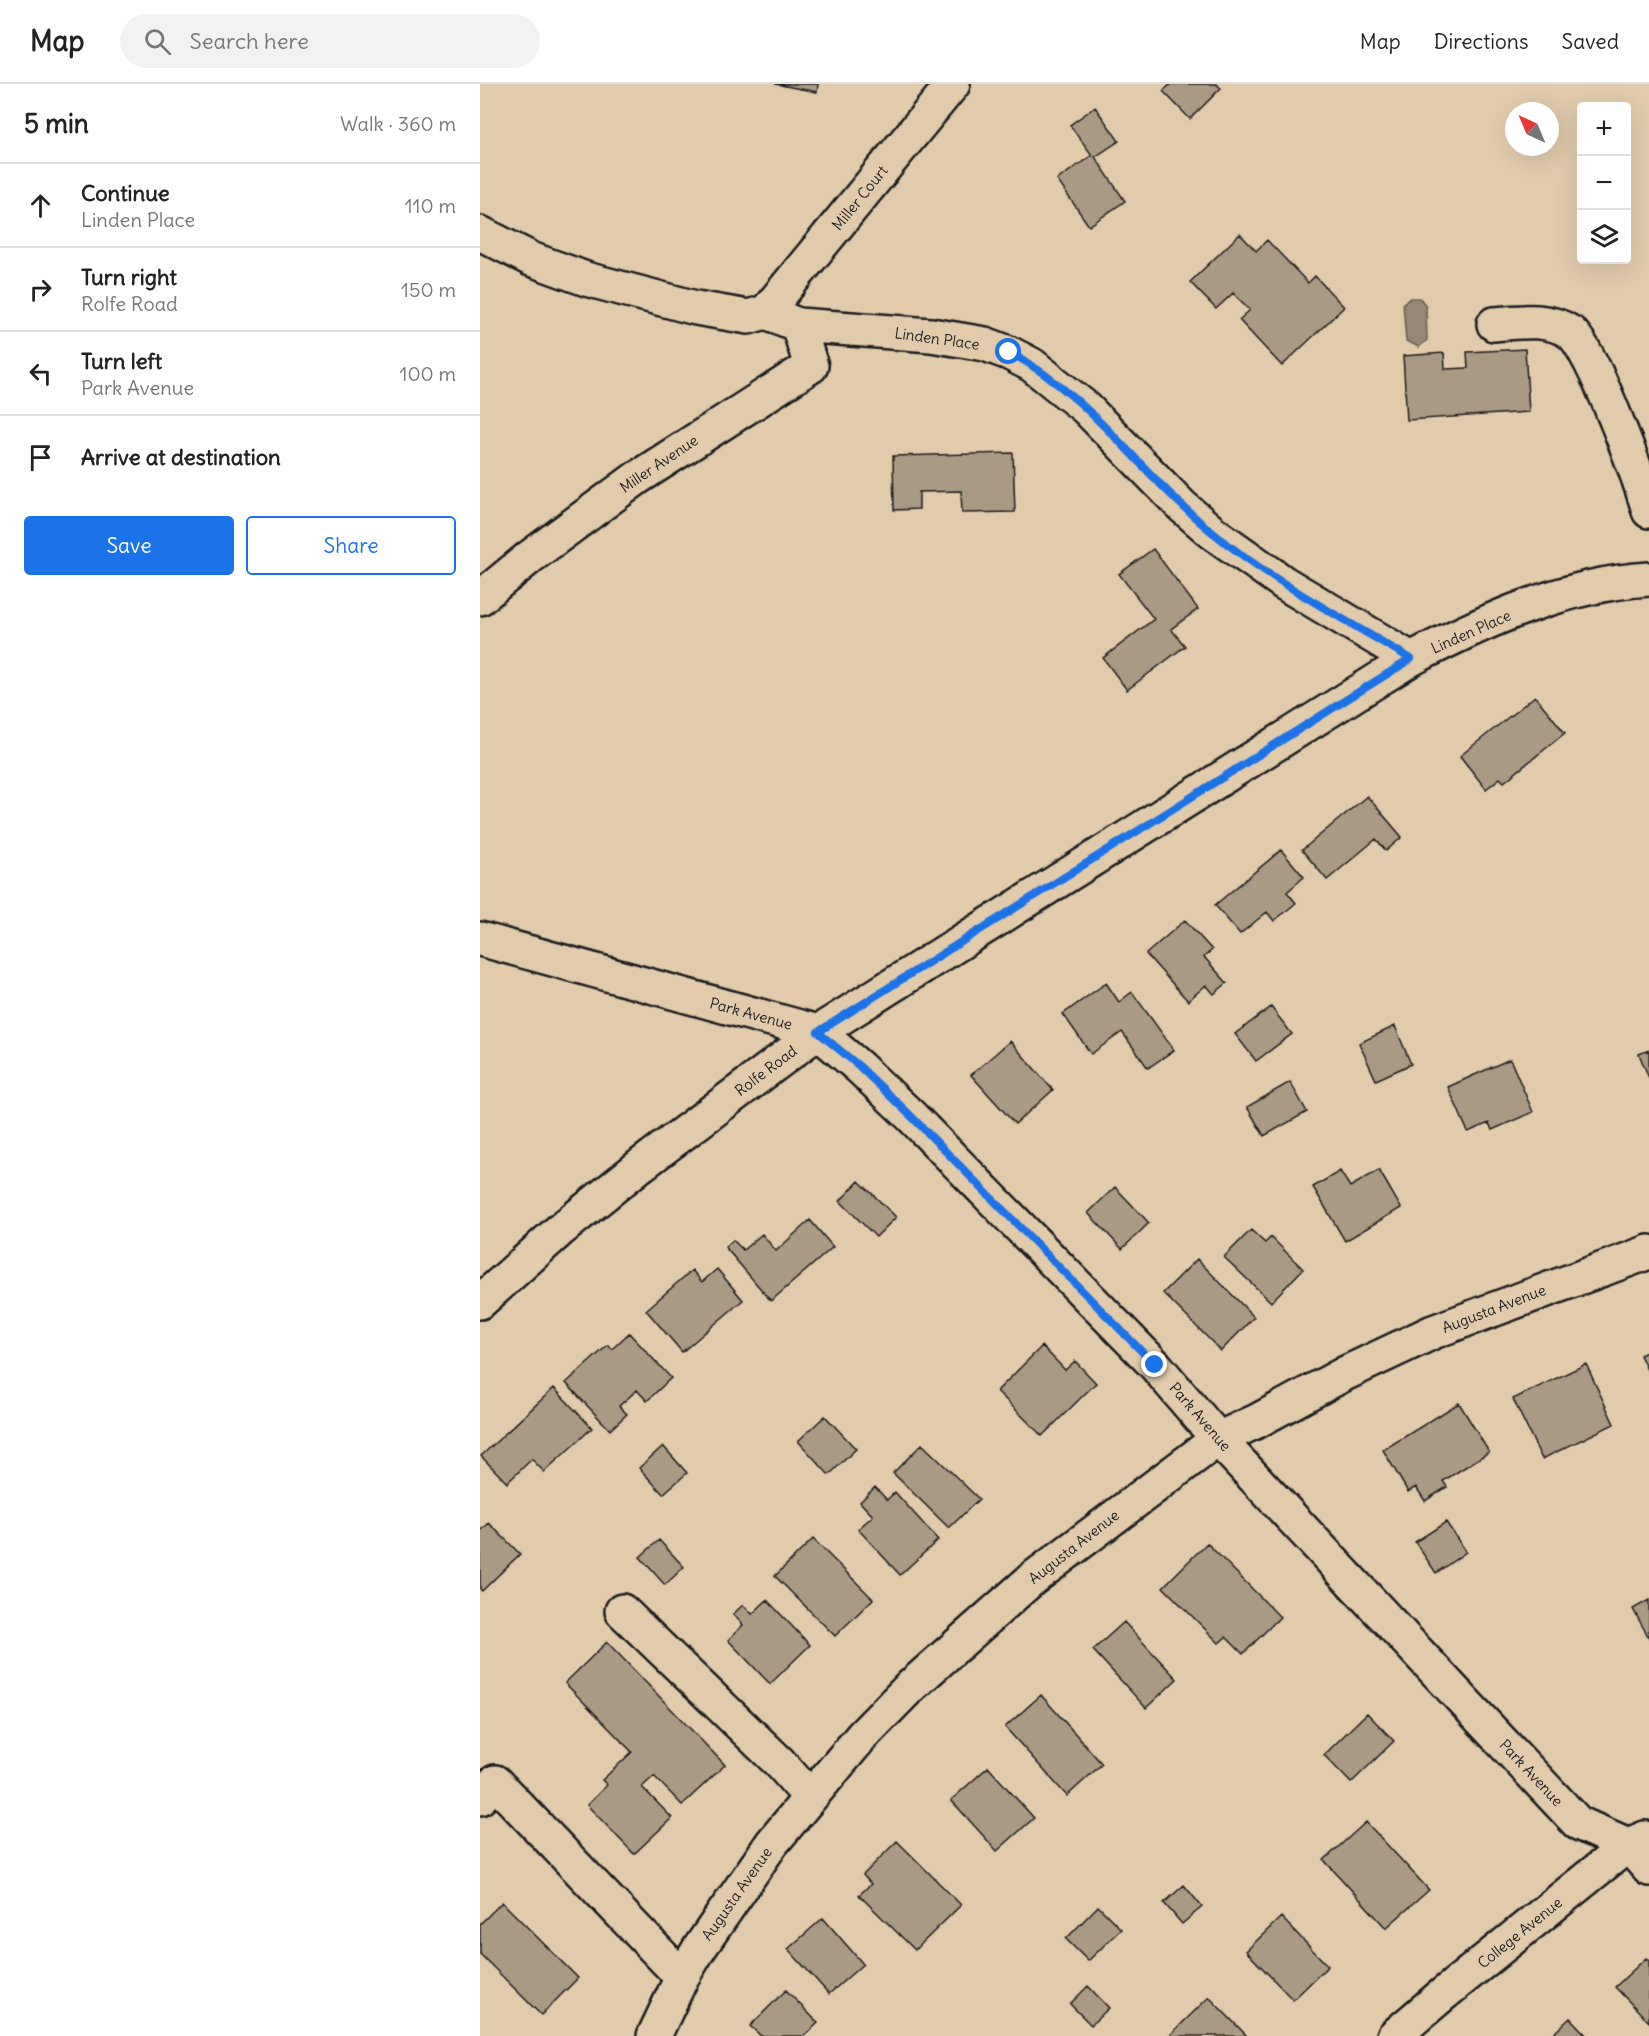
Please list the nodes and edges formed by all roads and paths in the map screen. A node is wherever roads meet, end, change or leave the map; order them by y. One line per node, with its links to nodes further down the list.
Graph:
1 (953, 84): 3 (street, Miller Court)
2 (480, 233): 3 (street, Linden Place)
3 (766, 312): 5 (street, Linden Place)
4 (1494, 324): 6 (street)
5 (798, 325): 8 (street, Miller Avenue); 9 (street, Linden Place)
6 (1649, 512)
7 (1649, 579): 9 (street, Linden Place)
8 (480, 598)
9 (1411, 659): 11 (street, Rolfe Road)
10 (480, 939): 11 (street, Park Avenue)
11 (818, 1032): 13 (street, Rolfe Road); 14 (street, Park Avenue)
12 (1649, 1252): 14 (street, Augusta Avenue)
13 (480, 1302)
14 (1218, 1438): 16 (street, Augusta Avenue); 18 (street, Park Avenue)
15 (622, 1611): 16 (street)
16 (810, 1797): 20 (street, Augusta Avenue)
17 (480, 1798): 20 (street)
18 (1639, 1841): 19 (street, Park Avenue); 22 (street, College Avenue)
19 (1649, 1869)
20 (682, 1977): 21 (street, Augusta Avenue)
21 (654, 2036)
22 (1394, 2036)

